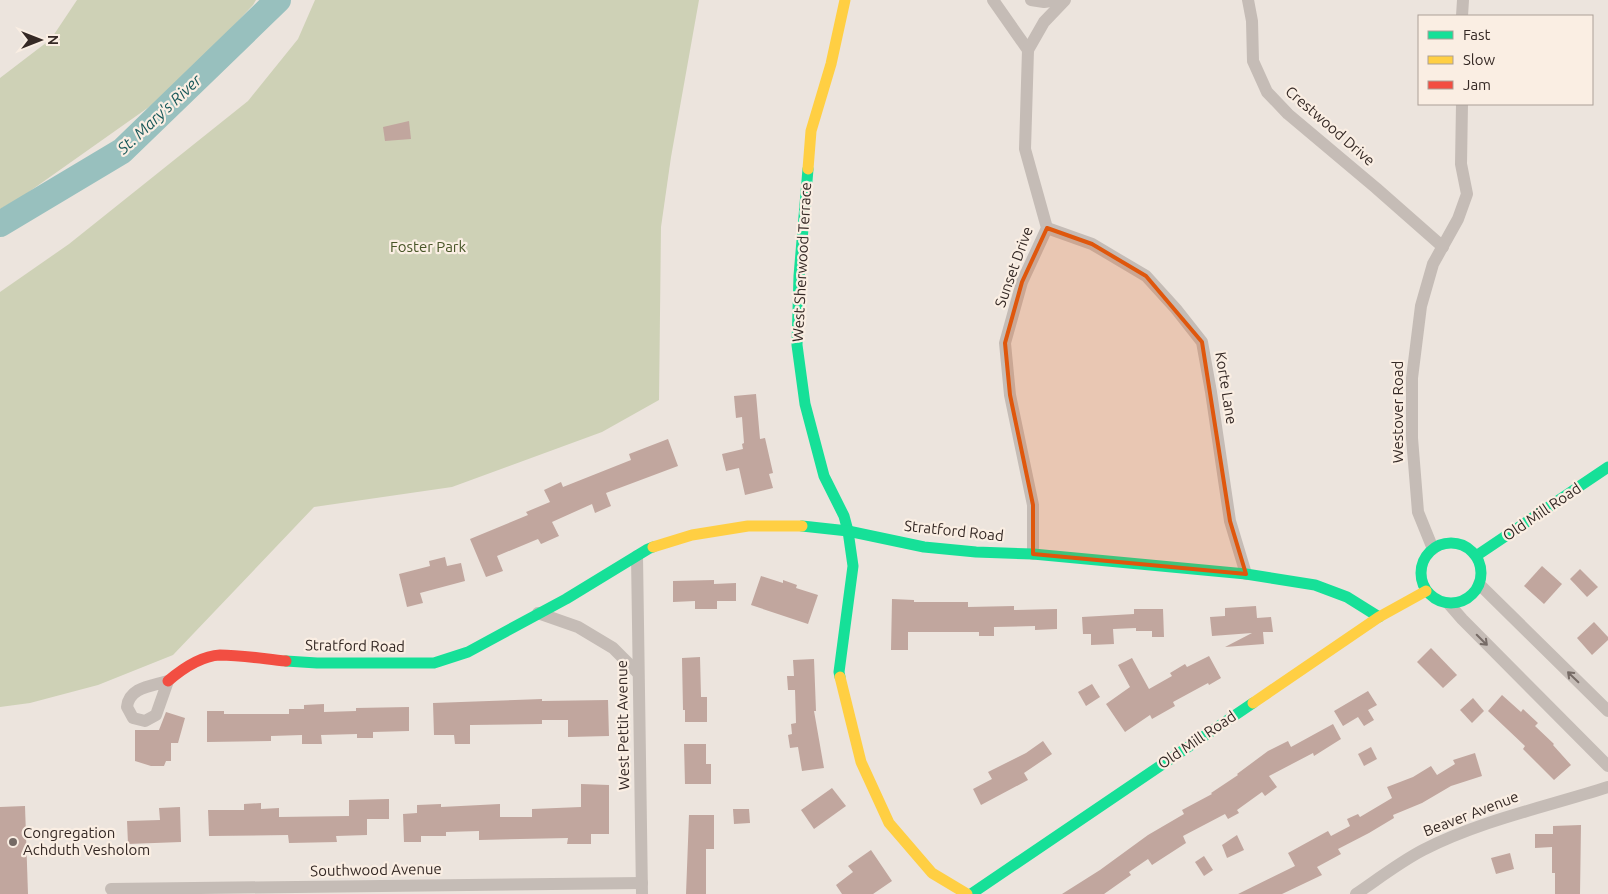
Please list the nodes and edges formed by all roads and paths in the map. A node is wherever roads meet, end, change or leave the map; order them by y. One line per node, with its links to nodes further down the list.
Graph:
1 (845, 0): 14 (street, West Sherwood Terrace)
2 (993, 0): 9 (street)
3 (1032, 0): 4 (street)
4 (1058, 0)
5 (1065, 0): 9 (street, Sunset Drive)
6 (1248, 0): 12 (street, Crestwood Drive)
7 (1463, 0): 8 (street)
8 (1462, 15)
9 (1028, 50): 11 (street, Sunset Drive)
10 (1462, 105): 12 (street, Westover Road)
11 (1047, 228): 16 (street, Sunset Drive); 19 (street, Korte Lane)
12 (1443, 247): 15 (street, Westover Road)
13 (1608, 468): 18 (street, Old Mill Road)
14 (848, 531): 16 (street, Stratford Road); 17 (street, Stratford Road); 32 (street, West Sherwood Terrace)
15 (1433, 549): 18 (street); 21 (street)
16 (1033, 554): 19 (street, Stratford Road)
17 (636, 556): 23 (street, Stratford Road); 25 (street, West Pettit Avenue)
18 (1476, 556): 20 (street)
19 (1246, 574): 24 (street, Stratford Road)
20 (1479, 584): 22 (street); 27 (street, one-way to 20)
21 (1426, 591): 22 (street); 24 (street, Old Mill Road)
22 (1449, 604): 28 (street, one-way to 28)
23 (538, 613): 25 (street); 26 (street, Stratford Road)
24 (1379, 617): 33 (street, Old Mill Road)
25 (638, 673): 30 (street, West Pettit Avenue)
26 (168, 681)
27 (1608, 711)
28 (1608, 766)
29 (1608, 788): 34 (street, Beaver Avenue)
30 (642, 888): 31 (street, Southwood Avenue)
31 (111, 889)
32 (967, 894)
33 (971, 894)
34 (1356, 894)

